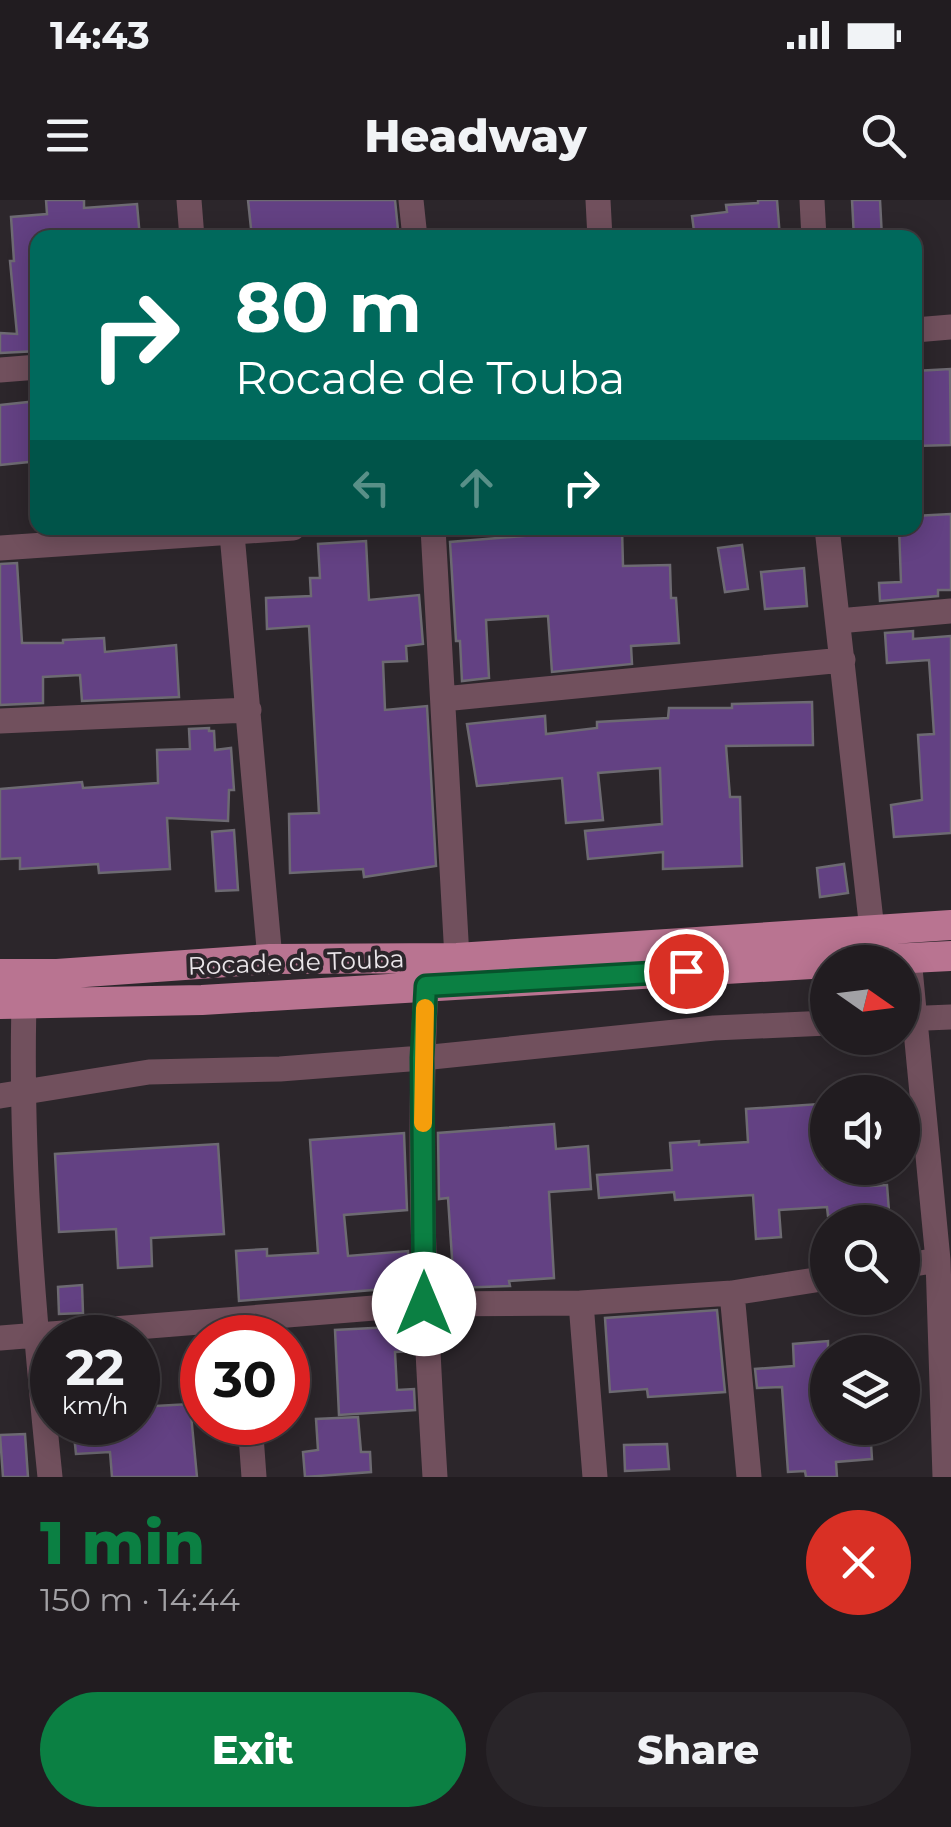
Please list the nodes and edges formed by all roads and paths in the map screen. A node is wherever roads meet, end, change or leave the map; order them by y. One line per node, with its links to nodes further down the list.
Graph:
1 (189, 200): 5 (street)
2 (412, 200): 6 (street)
3 (598, 200): 7 (street)
4 (812, 200): 8 (street)
5 (191, 230)
6 (414, 230)
7 (600, 230)
8 (814, 230)
9 (951, 328): 10 (street)
10 (922, 330)
11 (30, 368): 12 (street)
12 (0, 370)
13 (215, 535): 17 (street)
14 (232, 535): 22 (street)
15 (433, 535): 21 (street)
16 (828, 535): 19 (street)
17 (0, 548)
18 (951, 611): 19 (street)
19 (838, 621): 20 (street)
20 (843, 660): 21 (street); 25 (street)
21 (443, 699): 28 (street)
22 (249, 710): 23 (street); 29 (street)
23 (0, 721)
24 (951, 924): 25 (main road, Rocade de Touba)
25 (872, 930): 28 (main road, Rocade de Touba)
26 (951, 956): 27 (main road, Rocade de Touba)
27 (920, 957)
28 (457, 958): 29 (main road, Rocade de Touba)
29 (270, 959): 31 (main road, Rocade de Touba)
30 (810, 964): 32 (main road, Rocade de Touba)
31 (0, 974)
32 (426, 986): 33 (main road, Rocade de Touba); 38 (street)
33 (12, 1004): 39 (street)
34 (951, 1017): 35 (street)
35 (920, 1018)
36 (810, 1024): 38 (street)
37 (912, 1055): 40 (street)
38 (422, 1058): 39 (street); 44 (street)
39 (11, 1094): 46 (street)
40 (938, 1260): 41 (street); 57 (street)
41 (920, 1263)
42 (810, 1281): 43 (street)
43 (732, 1293): 45 (street); 56 (street)
44 (424, 1304): 45 (street); 47 (street); 54 (street)
45 (582, 1304): 55 (street)
46 (34, 1315)
47 (310, 1318)
48 (30, 1336): 49 (street)
49 (0, 1338)
50 (47, 1445): 52 (street)
51 (252, 1445): 53 (street)
52 (50, 1477)
53 (254, 1477)
54 (435, 1477)
55 (595, 1477)
56 (748, 1477)
57 (945, 1477)

